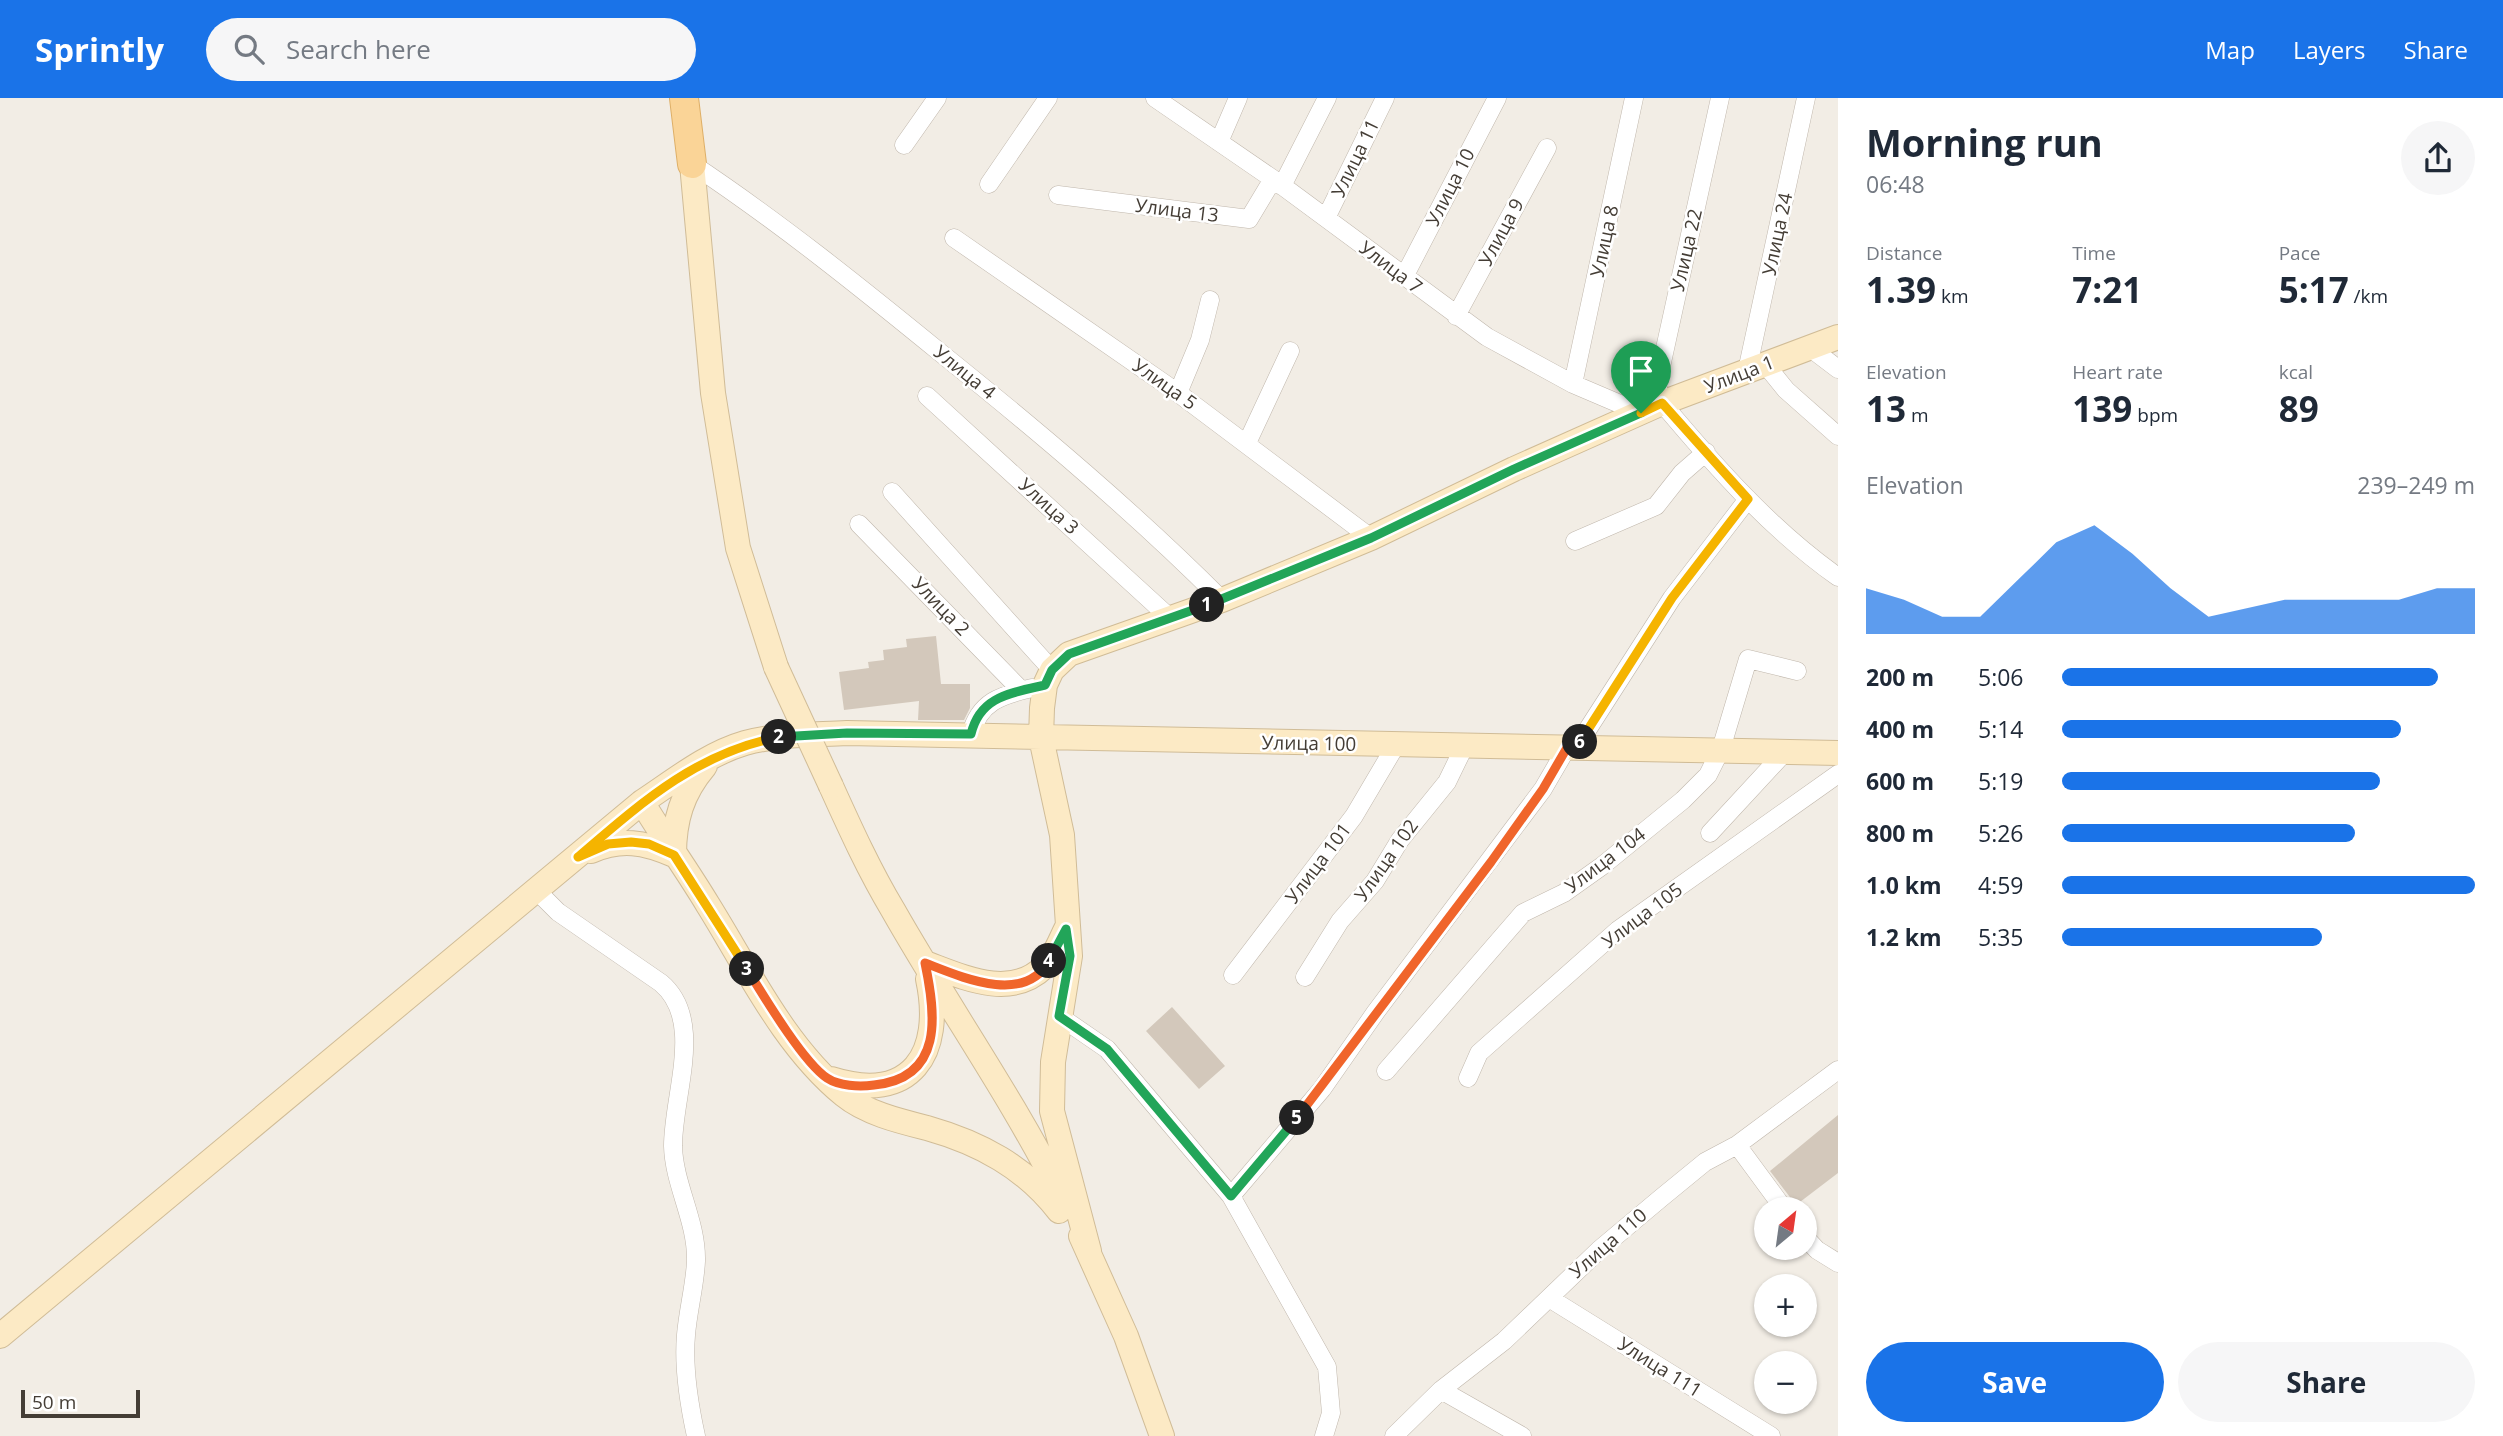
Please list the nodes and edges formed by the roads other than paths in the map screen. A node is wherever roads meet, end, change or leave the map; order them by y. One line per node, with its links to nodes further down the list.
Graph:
1 (684, 98): 17 (main road)
2 (692, 98): 17 (main road)
3 (937, 98): 15 (street)
4 (1048, 98): 19 (street)
5 (1155, 98): 13 (street, Улица 7)
6 (1238, 98): 14 (street)
7 (1327, 98): 18 (street)
8 (1385, 98): 21 (street, Улица 11)
9 (1497, 98): 23 (street, Улица 10)
10 (1634, 98): 31 (street, Улица 8)
11 (1720, 98): 34 (street, Улица 22)
12 (1806, 98): 29 (street, Улица 24)
13 (1180, 106): 14 (street, Улица 7)
14 (1219, 142): 18 (street, Улица 7)
15 (904, 145)
16 (1547, 148): 25 (street, Улица 9)
17 (692, 164): 44 (street, Улица 4); 65 (main road, bridge)
18 (1278, 182): 20 (street, Улица 13); 21 (street, Улица 7)
19 (989, 184)
20 (1058, 195)
21 (1326, 218): 23 (street, Улица 7)
22 (954, 238): 32 (street, Улица 5)
23 (1404, 277): 25 (street, Улица 7)
24 (1210, 299): 32 (street)
25 (1456, 316): 31 (street, Улица 7)
26 (1838, 337): 27 (main road, Улица 1)
27 (1809, 347): 29 (main road, Улица 1); 30 (street)
28 (1290, 351): 36 (street)
29 (1756, 367): 34 (main road, Улица 1); 35 (street)
30 (1838, 369)
31 (1573, 384): 34 (street, Улица 7)
32 (1178, 393): 36 (street, Улица 5)
33 (927, 396): 45 (street, Улица 3)
34 (1652, 408): 37 (street); 41 (main road, Улица 1)
35 (1838, 436)
36 (1247, 443): 41 (street, Улица 5)
37 (1706, 452): 39 (street); 42 (street)
38 (892, 492): 47 (street)
39 (1748, 499): 43 (street); 53 (street)
40 (859, 524): 48 (street, Улица 2)
41 (1371, 538): 44 (main road, Улица 1)
42 (1575, 541)
43 (1838, 577)
44 (1222, 600): 45 (main road, Улица 1)
45 (1170, 618): 47 (main road, Улица 1)
46 (1797, 671): 54 (street, Улица 104)
47 (1049, 678): 48 (street); 50 (main road)
48 (1020, 691): 49 (street)
49 (971, 734): 50 (main road, Улица 100); 57 (main road, Улица 100)
50 (1041, 737): 52 (main road, Улица 100); 64 (main road)
51 (1466, 743): 52 (main road, Улица 100); 53 (main road, Улица 100); 67 (street, Улица 102)
52 (1396, 745): 66 (street, Улица 101)
53 (1572, 746): 54 (main road, Улица 100); 74 (street)
54 (1721, 749): 56 (main road, Улица 100); 70 (street, Улица 104)
55 (1838, 752): 56 (main road, Улица 100)
56 (1784, 753): 60 (street)
57 (715, 755): 59 (main road, Улица 100); 61 (main road)
58 (1838, 774): 72 (street, Улица 105)
59 (642, 802): 61 (main road); 62 (main road, Улица 100)
60 (1710, 833)
61 (674, 855): 62 (main road); 71 (main road)
62 (578, 857): 63 (main road, Улица 100)
63 (537, 891): 80 (main road, Улица 100); 82 (street)
64 (1066, 929): 65 (main road); 68 (main road)
65 (925, 963): 71 (main road); 77 (main road)
66 (1233, 975)
67 (1305, 976)
68 (1059, 1016): 74 (street); 77 (main road)
69 (1838, 1070): 73 (street, Улица 110)
70 (1386, 1071)
71 (827, 1078): 77 (main road)
72 (1468, 1078)
73 (1737, 1145): 75 (street); 79 (street, Улица 110)
74 (1231, 1196): 84 (street)
75 (1775, 1197)
76 (1817, 1250): 78 (street)
77 (1089, 1251): 83 (main road)
78 (1838, 1264)
79 (1549, 1298): 81 (street, Улица 110); 87 (street, Улица 111)
80 (0, 1336)
81 (1441, 1390): 85 (street, Улица 110); 86 (street)
82 (696, 1436)
83 (1162, 1436)
84 (1324, 1436)
85 (1394, 1436)
86 (1522, 1436)
87 (1771, 1436)

